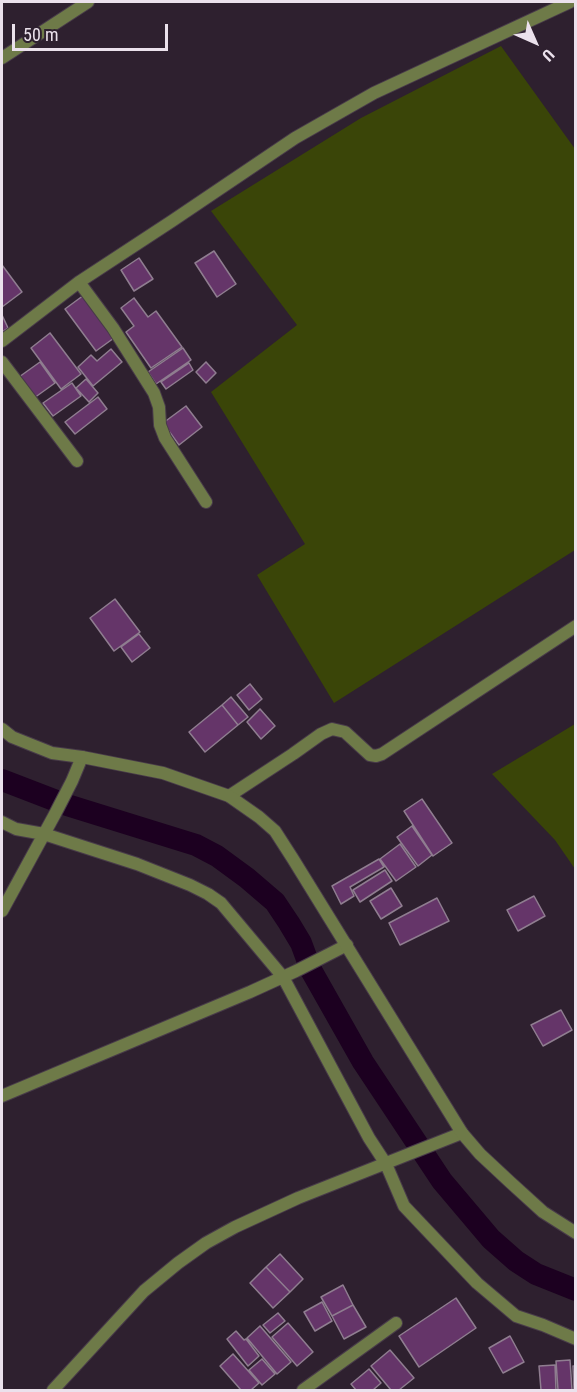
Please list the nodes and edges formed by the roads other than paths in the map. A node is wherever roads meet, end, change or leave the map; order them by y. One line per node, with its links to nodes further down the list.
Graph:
1 (88, 2): 3 (street)
2 (570, 2): 4 (street)
3 (2, 58)
4 (79, 282): 5 (street); 8 (street)
5 (2, 341)
6 (2, 362): 7 (street)
7 (77, 461)
8 (206, 502)
9 (576, 626): 12 (street)
10 (2, 729): 11 (street)
11 (82, 757): 12 (street); 14 (street)
12 (229, 796): 16 (street)
13 (2, 822): 14 (street)
14 (44, 834): 15 (street); 17 (street)
15 (2, 911)
16 (347, 945): 17 (street); 19 (street)
17 (283, 977): 18 (street); 20 (street)
18 (2, 1096)
19 (462, 1133): 20 (street); 21 (street)
20 (386, 1164): 23 (street); 24 (street)
21 (576, 1233)
22 (396, 1323): 25 (street)
23 (576, 1339)
24 (53, 1390)
25 (303, 1390)

